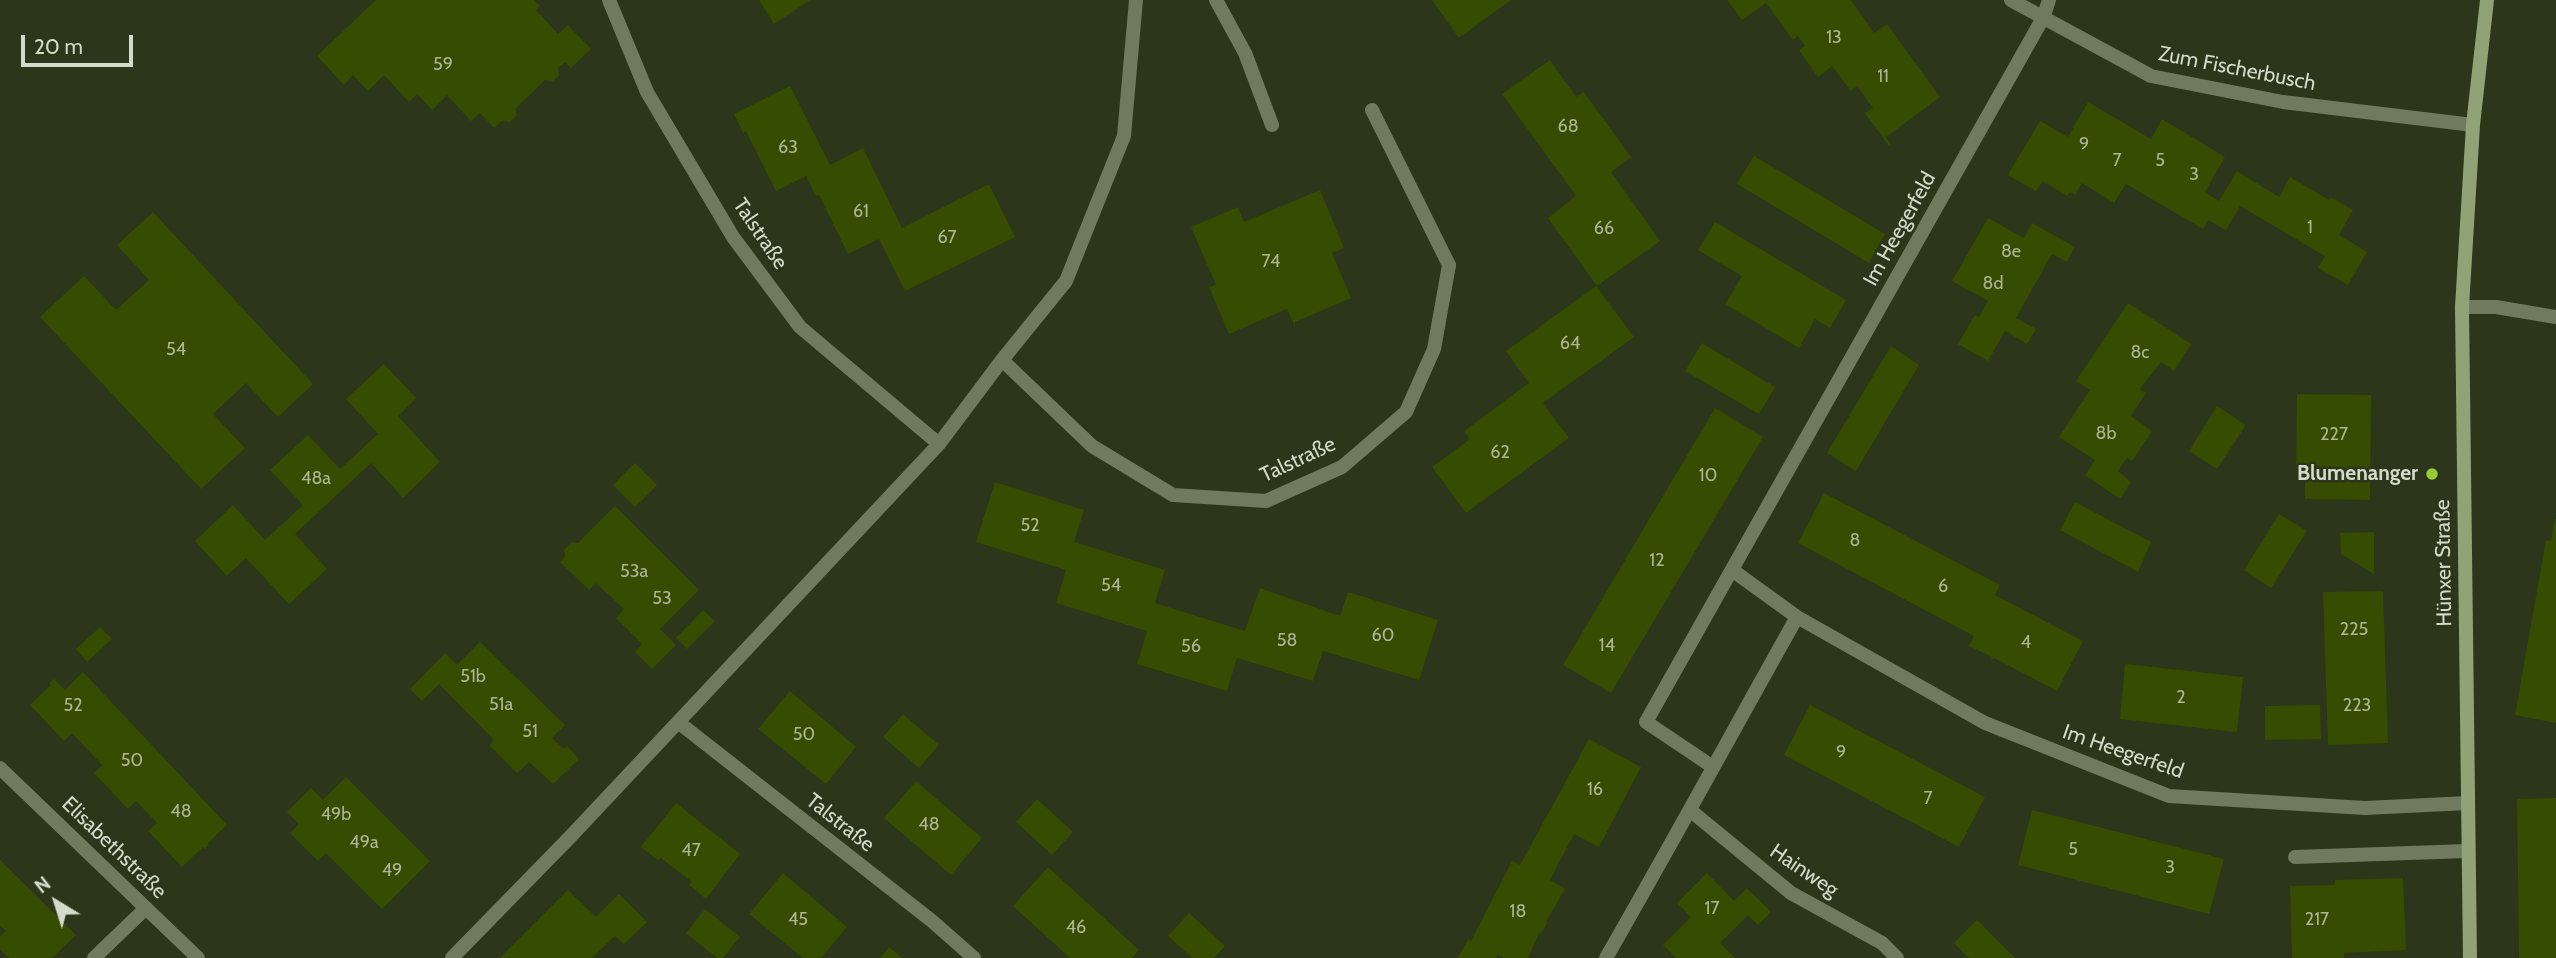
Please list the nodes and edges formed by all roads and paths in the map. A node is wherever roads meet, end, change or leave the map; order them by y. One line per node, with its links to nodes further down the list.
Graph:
1 (609, 0): 14 (street, Talstraße)
2 (1136, 0): 13 (street)
3 (1216, 0): 9 (street)
4 (2011, 0): 7 (street, Zum Fischerbusch)
5 (2049, 0): 7 (street, Im Heegerfeld)
6 (2487, 0): 10 (main road, Hünxer Straße)
7 (2042, 18): 10 (street, Zum Fischerbusch); 15 (street, Im Heegerfeld)
8 (1372, 110): 13 (street, Talstraße)
9 (1272, 125)
10 (2473, 125): 11 (main road, Hünxer Straße)
11 (2462, 307): 12 (street); 20 (main road, Hünxer Straße)
12 (2556, 317)
13 (1002, 360): 14 (street)
14 (939, 444): 17 (street)
15 (1732, 570): 16 (street, Im Heegerfeld); 18 (street, Im Heegerfeld)
16 (1797, 617): 18 (street); 20 (street, Im Heegerfeld)
17 (678, 722): 27 (street); 28 (street, Talstraße)
18 (1713, 767): 21 (street)
19 (0, 768): 24 (street, Elisabethstraße)
20 (2468, 803): 22 (main road, Hünxer Straße)
21 (1691, 811): 29 (street); 30 (street, Hainweg)
22 (2468, 851): 23 (street); 31 (main road, Hünxer Straße)
23 (2295, 857)
24 (146, 908): 25 (street); 26 (street, Elisabethstraße)
25 (94, 958)
26 (198, 958)
27 (452, 958)
28 (974, 958)
29 (1605, 958)
30 (1897, 958)
31 (2470, 958)

